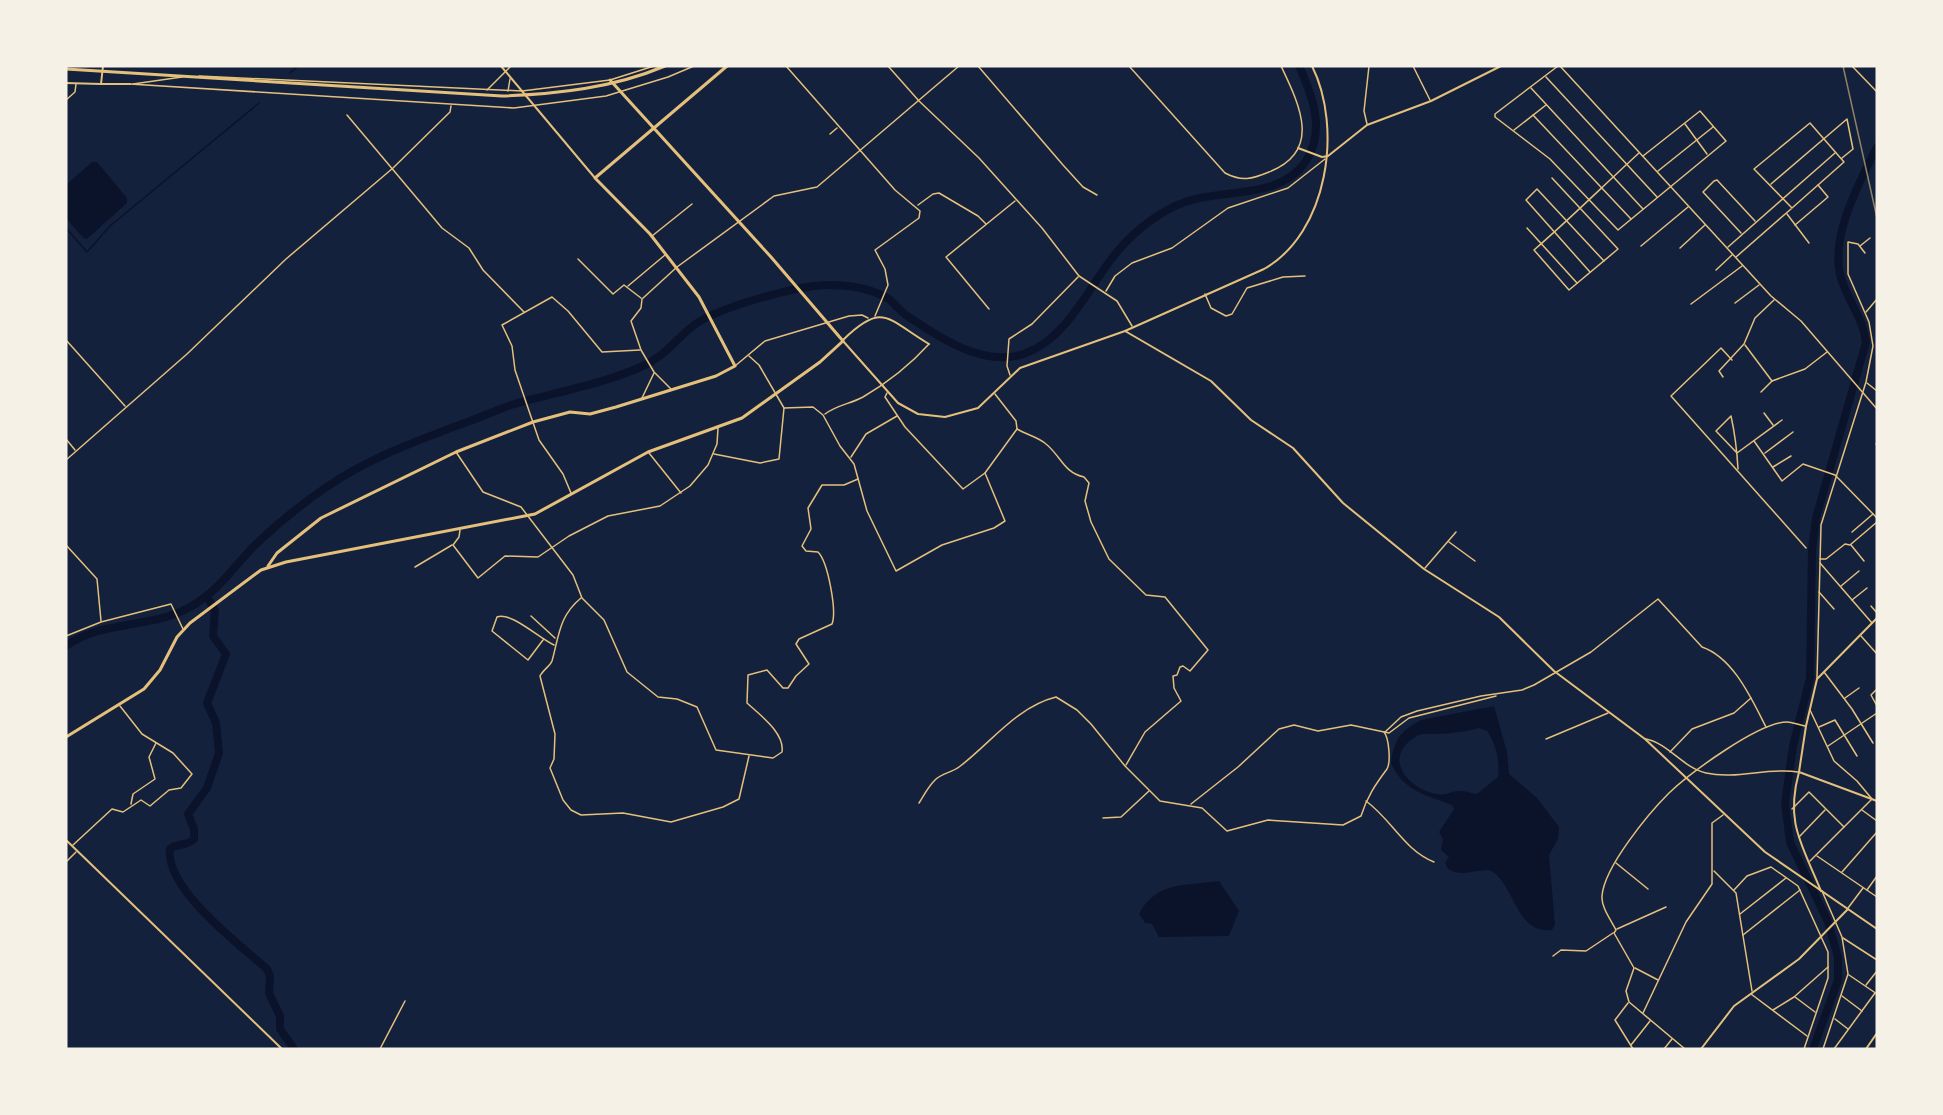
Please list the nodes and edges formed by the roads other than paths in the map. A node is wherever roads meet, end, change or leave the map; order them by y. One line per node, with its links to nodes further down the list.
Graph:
1 (103, 66): 27 (main road)
2 (501, 66): 21 (main road)
3 (511, 66): 21 (street)
4 (654, 66): 24 (street)
5 (665, 66): 20 (main road)
6 (694, 66): 33 (street)
7 (728, 66): 47 (main road)
8 (786, 66): 45 (street)
9 (888, 66): 36 (street)
10 (959, 66): 36 (street)
11 (978, 66): 70 (street)
12 (1129, 66): 52 (street)
13 (1281, 66): 52 (street)
14 (1312, 66): 57 (main road)
15 (1368, 66): 44 (street)
16 (1413, 66): 37 (street)
17 (1501, 66): 37 (main road)
18 (1559, 66): 22 (street); 54 (street)
19 (1852, 66): 34 (street)
20 (66, 69)
21 (506, 72): 23 (main road); 30 (street)
22 (1545, 76): 29 (street); 60 (street)
23 (510, 77): 31 (street); 32 (main road)
24 (610, 80): 32 (street); 33 (main road)
25 (66, 83): 26 (main road)
26 (76, 83): 27 (main road); 35 (street)
27 (101, 84): 28 (main road)
28 (130, 84): 30 (street); 38 (street)
29 (1530, 87): 39 (street); 48 (street)
30 (487, 90): 31 (street)
31 (507, 91): 32 (street)
32 (522, 91): 40 (main road)
33 (621, 92): 40 (street); 47 (main road)
34 (1877, 92)
35 (66, 100)
36 (919, 101): 53 (street); 74 (street)
37 (1431, 101): 44 (main road)
38 (452, 105): 40 (street); 61 (street)
39 (1547, 105): 42 (street); 63 (street)
40 (536, 107): 64 (main road)
41 (347, 115): 61 (street)
42 (1533, 115): 48 (street); 69 (street)
43 (1684, 124): 46 (street); 51 (street); 58 (street)
44 (1367, 125): 57 (main road)
45 (838, 127): 49 (street); 53 (street)
46 (1713, 127): 51 (street); 56 (street)
47 (654, 129): 64 (main road); 83 (main road)
48 (1513, 131): 73 (street)
49 (830, 134)
50 (1823, 139): 55 (street); 59 (street); 66 (street); 66 (street)
51 (1697, 140): 56 (street); 62 (street)
52 (1299, 148): 57 (main road)
53 (859, 151): 76 (street); 83 (street)
54 (1640, 152): 58 (street); 60 (street)
55 (1836, 153): 59 (street); 72 (street)
56 (1708, 155): 68 (street)
57 (1328, 156): 115 (street); 116 (main road)
58 (1643, 156): 62 (street)
59 (1841, 159): 67 (street)
60 (1626, 164): 63 (street); 71 (street)
61 (393, 168): 123 (street); 153 (street)
62 (1657, 171): 68 (street)
63 (1614, 177): 69 (street); 80 (street)
64 (595, 178): 92 (main road)
65 (1552, 178): 78 (street)
66 (1769, 185): 72 (street)
67 (1818, 185): 79 (street); 88 (street)
68 (1671, 186): 71 (street); 77 (street)
69 (1602, 187): 73 (street); 82 (street)
70 (1097, 195)
71 (1657, 198): 80 (street)
72 (1783, 198): 79 (street); 85 (street)
73 (1590, 199): 78 (street); 82 (street)
74 (1016, 201): 86 (street); 110 (street)
75 (692, 204): 92 (street)
76 (917, 206): 86 (street); 125 (street)
77 (1688, 206): 87 (street); 96 (street)
78 (1580, 208): 84 (street); 105 (street)
79 (1792, 208): 81 (street)
80 (1644, 209): 82 (street)
81 (1786, 214): 88 (street); 103 (street)
82 (1631, 219)
83 (738, 221): 107 (street); 127 (main road)
84 (1567, 221): 90 (street); 90 (street); 105 (street)
85 (1756, 222): 91 (street); 91 (street)
86 (986, 225): 122 (street)
87 (1706, 225): 98 (street); 99 (street)
88 (1795, 225): 95 (street)
89 (1527, 228): 94 (street)
90 (1555, 232): 94 (street); 109 (street)
91 (1742, 234): 99 (street)
92 (651, 236): 101 (main road)
93 (1870, 238): 97 (street)
94 (1541, 243): 112 (street); 112 (street)
95 (1809, 243)
96 (1641, 246)
97 (1860, 246): 100 (street); 124 (street)
98 (1680, 248)
99 (1727, 248): 102 (street)
100 (1865, 253)
101 (666, 254): 107 (main road); 114 (street)
102 (1733, 255): 103 (street); 108 (street)
103 (1735, 257): 106 (street)
104 (578, 259): 114 (street)
105 (1604, 261): 109 (street)
106 (1743, 265): 113 (street); 121 (street)
107 (677, 267): 117 (street); 138 (main road)
108 (1716, 270)
109 (1591, 273): 112 (street)
110 (1079, 276): 115 (street); 140 (street)
111 (1305, 276): 116 (street)
112 (1578, 284)
113 (1759, 284): 119 (street); 120 (street)
114 (627, 287): 117 (street)
115 (1104, 292): 128 (street)
116 (1205, 294): 128 (main road)
117 (642, 299): 134 (street)
118 (1877, 299): 124 (street)
119 (1774, 300): 133 (street); 135 (street)
120 (1735, 303)
121 (1691, 304)
122 (989, 309)
123 (525, 312): 134 (street); 160 (street)
124 (1866, 313): 143 (street)
125 (875, 316): 126 (main road); 132 (main road)
126 (868, 318): 127 (street); 131 (main road)
127 (825, 323): 131 (main road); 136 (street)
128 (1132, 327): 129 (main road)
129 (1125, 331): 140 (main road); 201 (main road)
130 (66, 340): 153 (street)
131 (843, 341): 144 (main road); 150 (main road)
132 (929, 344): 144 (street)
133 (1744, 344): 137 (street); 142 (street)
134 (641, 350): 139 (street)
135 (1828, 352): 142 (street); 149 (street)
136 (749, 356): 138 (street); 150 (street)
137 (1732, 360): 141 (street); 177 (street)
138 (735, 366): 145 (main road)
139 (654, 371): 145 (street); 152 (street)
140 (1011, 376): 151 (main road)
141 (1723, 377)
142 (1772, 381): 148 (street)
143 (1866, 382): 146 (street); 149 (street)
144 (880, 384): 147 (main road); 157 (street)
145 (671, 390): 152 (main road)
146 (1877, 391)
147 (887, 392): 151 (main road); 158 (street)
148 (1761, 392)
149 (1863, 393): 155 (street); 179 (street)
150 (777, 394): 154 (street); 162 (main road)
151 (995, 394): 163 (street)
152 (642, 399): 160 (main road)
153 (126, 406): 167 (street)
154 (784, 408): 157 (street); 171 (street)
155 (1877, 409)
156 (1764, 413): 161 (street)
157 (823, 415): 174 (street)
158 (897, 416): 174 (street); 178 (street)
159 (1782, 420): 161 (street)
160 (533, 422): 168 (main road); 182 (street)
161 (1774, 426): 166 (street)
162 (718, 428): 169 (main road); 171 (street)
163 (1017, 429): 178 (street); 250 (street)
164 (1793, 432): 172 (street)
165 (66, 439): 167 (street)
166 (1754, 441): 170 (street); 172 (street)
167 (76, 451): 175 (street)
168 (456, 452): 184 (street); 199 (main road)
169 (648, 452): 181 (street); 182 (main road)
170 (1737, 453): 170 (street); 177 (street)
171 (714, 454): 181 (street)
172 (1763, 454): 176 (street)
173 (1791, 456): 176 (street)
174 (851, 458): 180 (street)
175 (66, 460)
176 (1773, 467): 179 (street)
177 (1738, 471): 195 (street)
178 (985, 473): 180 (street)
179 (1834, 475): 183 (street); 197 (street)
180 (858, 479): 248 (street)
181 (681, 492): 194 (street)
182 (572, 495): 184 (main road)
183 (1873, 514): 185 (street); 189 (street)
184 (528, 517): 187 (main road); 194 (street)
185 (1877, 518)
186 (1877, 522): 193 (street)
187 (460, 530): 192 (street); 199 (main road)
188 (1456, 531): 190 (street)
189 (1852, 532)
190 (1448, 541): 196 (street); 201 (street)
191 (66, 545): 213 (street)
192 (453, 545): 194 (street); 200 (street)
193 (1850, 545): 197 (street); 198 (street)
194 (552, 548): 206 (street)
195 (1806, 548)
196 (1475, 561)
197 (1819, 561): 203 (street); 205 (street)
198 (1864, 561)
199 (267, 567): 215 (main road)
200 (415, 567)
201 (1424, 569): 222 (main road)
202 (1859, 571): 203 (street)
203 (1840, 586): 207 (street)
204 (1867, 588): 207 (street)
205 (1819, 591): 209 (street); 224 (street)
206 (582, 598): 218 (street); 248 (street)
207 (1852, 600): 214 (street)
208 (1871, 606): 210 (street)
209 (1834, 609)
210 (1877, 613)
211 (531, 616): 218 (street)
212 (1877, 618): 214 (main road)
213 (101, 622): 215 (street); 216 (street)
214 (1872, 623): 217 (main road)
215 (183, 629): 230 (main road)
216 (66, 636)
217 (1861, 636): 221 (street); 223 (main road)
218 (556, 639): 220 (street)
219 (543, 640): 219 (street); 220 (street)
220 (554, 645): 248 (street)
221 (1877, 654)
222 (1554, 671): 227 (street); 228 (street); 233 (main road)
223 (1824, 672): 224 (main road); 229 (street)
224 (1817, 679): 232 (main road)
225 (1859, 688): 229 (street)
226 (1877, 689): 231 (street)
227 (1501, 695): 239 (street); 239 (street)
228 (1751, 698): 237 (street); 247 (street)
229 (1845, 698): 235 (street)
230 (120, 705): 241 (main road); 244 (street)
231 (1877, 706)
232 (1809, 708): 236 (main road); 238 (street)
233 (1609, 711): 242 (street); 243 (main road)
234 (1877, 713): 235 (street)
235 (1861, 723): 240 (street); 245 (street)
236 (1804, 726): 237 (street); 252 (main road)
237 (1766, 728): 251 (street)
238 (1818, 728): 240 (street); 246 (street)
239 (1384, 732): 256 (street); 259 (street)
240 (1843, 734): 246 (street); 249 (street)
241 (66, 737)
242 (1546, 739)
243 (1645, 739): 247 (street); 253 (main road)
244 (157, 742): 260 (street); 260 (street)
245 (1873, 743)
246 (1827, 747): 255 (street)
247 (1669, 753): 251 (street)
248 (749, 756)
249 (1857, 756)
250 (1125, 766): 254 (street); 258 (street)
251 (1696, 770): 252 (street); 253 (street)
252 (1799, 772): 255 (main road); 261 (main road)
253 (1685, 778): 264 (main road); 277 (street)
254 (1149, 790): 259 (street); 265 (street)
255 (1872, 799): 257 (main road); 263 (street)
256 (1366, 800): 259 (street); 275 (street)
257 (1877, 801)
258 (919, 803)
259 (1190, 804)
260 (131, 805): 271 (street)
261 (1792, 808): 262 (street); 269 (main road)
262 (1826, 809): 267 (street); 269 (street)
263 (1862, 810): 266 (street); 267 (street)
264 (1723, 815): 278 (street); 283 (main road)
265 (1103, 818)
266 (1877, 821)
267 (1845, 827): 273 (street)
268 (1877, 832): 279 (street)
269 (1798, 837): 276 (main road)
270 (66, 840): 271 (main road)
271 (72, 846): 272 (main road)
272 (77, 851): 274 (street); 322 (main road)
273 (1816, 856): 276 (street); 279 (street)
274 (66, 862)
275 (1434, 862)
276 (1809, 862): 283 (main road)
277 (1616, 863): 282 (street); 293 (street)
278 (1713, 871): 285 (street); 303 (street)
279 (1841, 873): 284 (street)
280 (1877, 876): 284 (street)
281 (1787, 878): 285 (street); 286 (street); 290 (street)
282 (1648, 889)
283 (1820, 889): 289 (main road); 291 (street)
284 (1865, 889): 287 (street); 289 (street)
285 (1734, 890): 290 (street)
286 (1800, 890): 294 (street); 295 (street)
287 (1877, 897)
288 (1666, 908): 293 (street)
289 (1848, 909): 291 (main road); 292 (main road)
290 (1739, 915): 295 (street)
291 (1835, 923): 294 (main road); 296 (street)
292 (1877, 929)
293 (1615, 931): 297 (street); 300 (street)
294 (1824, 934): 299 (street); 305 (main road)
295 (1743, 935): 305 (street)
296 (1842, 937): 298 (street); 302 (street)
297 (1553, 956)
298 (1877, 960)
299 (1829, 966): 308 (street); 314 (street)
300 (1634, 968): 303 (street); 310 (street)
301 (1877, 971): 304 (street)
302 (1848, 974): 304 (street); 307 (street)
303 (1658, 980): 313 (street)
304 (1866, 986): 306 (street)
305 (1751, 992): 311 (street); 327 (main road)
306 (1876, 993): 312 (street)
307 (1841, 996): 312 (street); 315 (street)
308 (1794, 997): 311 (street); 314 (street)
309 (405, 1001): 323 (street)
310 (1629, 1002): 313 (street); 321 (street)
311 (1772, 1010): 319 (street)
312 (1862, 1011): 317 (street)
313 (1643, 1013): 316 (street)
314 (1817, 1013): 319 (street)
315 (1834, 1019): 317 (street); 329 (street)
316 (1651, 1020): 320 (street); 321 (street)
317 (1849, 1029): 330 (street)
318 (1877, 1034): 331 (main road)
319 (1808, 1037): 328 (street)
320 (1672, 1038): 325 (street); 326 (street)
321 (1631, 1046): 324 (street)
322 (282, 1049)
323 (380, 1049)
324 (1633, 1049)
325 (1664, 1049)
326 (1685, 1049)
327 (1701, 1049)
328 (1804, 1049)
329 (1823, 1049)
330 (1834, 1049)
331 (1867, 1049)

